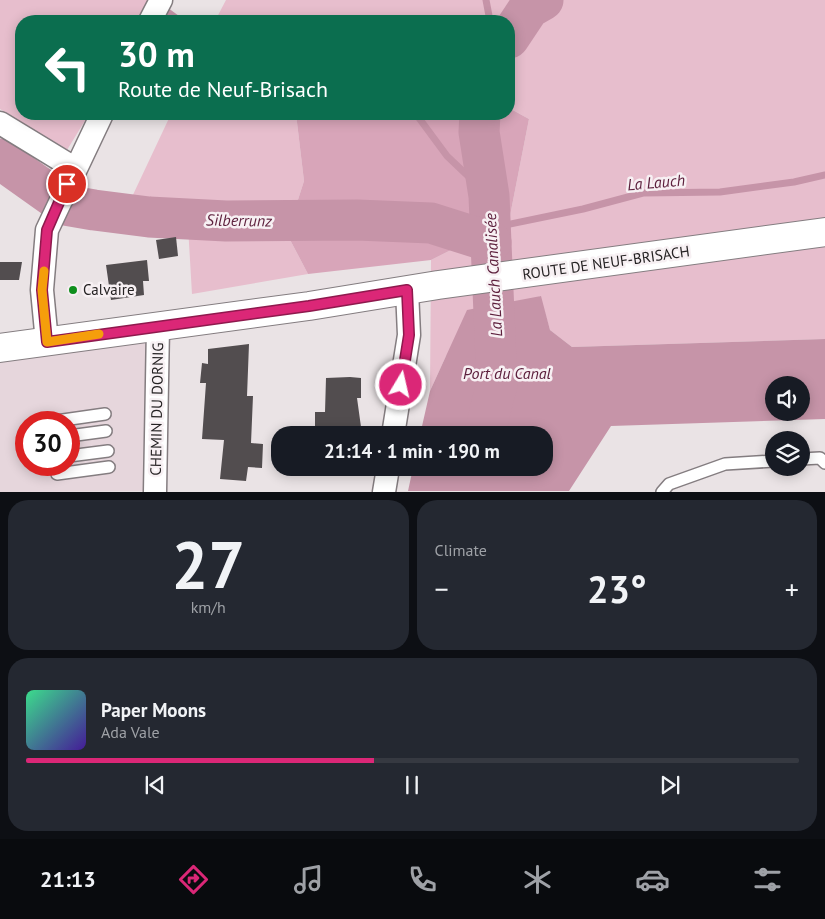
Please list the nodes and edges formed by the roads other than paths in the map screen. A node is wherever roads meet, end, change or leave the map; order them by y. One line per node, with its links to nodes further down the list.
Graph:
1 (99, 120): 3 (street)
2 (0, 123): 3 (street)
3 (71, 176): 7 (street)
4 (825, 232): 5 (main road, ROUTE DE NEUF-BRISACH)
5 (407, 290): 6 (main road, ROUTE DE NEUF-BRISACH); 11 (street)
6 (158, 326): 7 (main road, ROUTE DE NEUF-BRISACH); 22 (street, CHEMIN DU DORNIG)
7 (47, 342): 8 (main road, ROUTE DE NEUF-BRISACH)
8 (0, 348)
9 (105, 414): 10 (lane)
10 (80, 418)
11 (394, 426)
12 (106, 431): 13 (lane)
13 (80, 435)
14 (108, 451): 15 (lane)
15 (80, 455)
16 (810, 459): 18 (lane)
17 (765, 462): 24 (lane)
18 (825, 463)
19 (109, 467): 20 (lane)
20 (80, 471)
21 (387, 476): 23 (street)
22 (155, 492)
23 (384, 492)
24 (662, 492)

